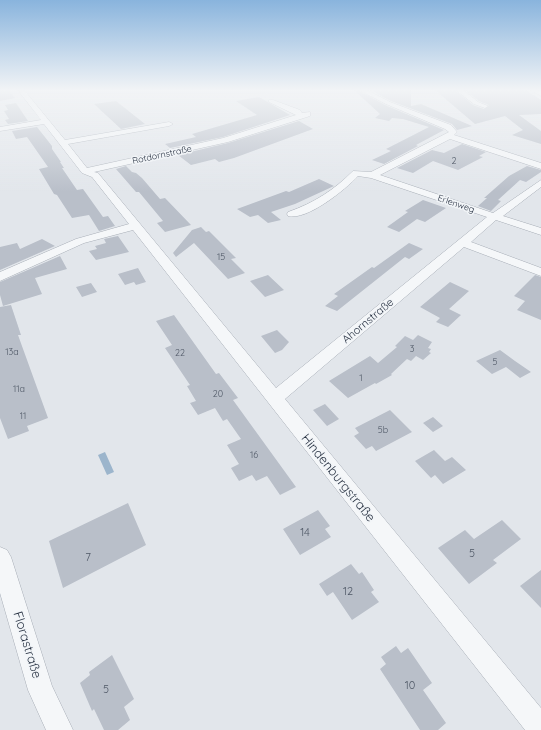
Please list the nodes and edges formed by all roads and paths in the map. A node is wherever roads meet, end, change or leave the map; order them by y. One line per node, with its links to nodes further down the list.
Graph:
1 (28, 124): 6 (street)
2 (48, 124): 8 (street, Hindenburgstraße)
3 (161, 124): 8 (street)
4 (275, 124): 10 (street, Rotdornstraße)
5 (440, 124): 7 (street)
6 (0, 129)
7 (449, 136): 9 (street); 11 (street)
8 (63, 143): 10 (street, Hindenburgstraße)
9 (541, 166)
10 (85, 171): 15 (street, Hindenburgstraße)
11 (372, 175): 13 (street); 14 (street, Erlenweg)
12 (541, 182): 14 (street, Ahornstraße)
13 (292, 214)
14 (494, 217): 16 (street, Erlenweg); 17 (street, Ahornstraße)
15 (135, 226): 19 (street); 20 (street, Hindenburgstraße)
16 (541, 232)
17 (463, 242): 18 (street); 20 (street, Ahornstraße)
18 (541, 272)
19 (0, 277)
20 (274, 399): 22 (street, Hindenburgstraße)
21 (0, 557): 23 (street, Florastraße)
22 (541, 729)
23 (60, 730)

